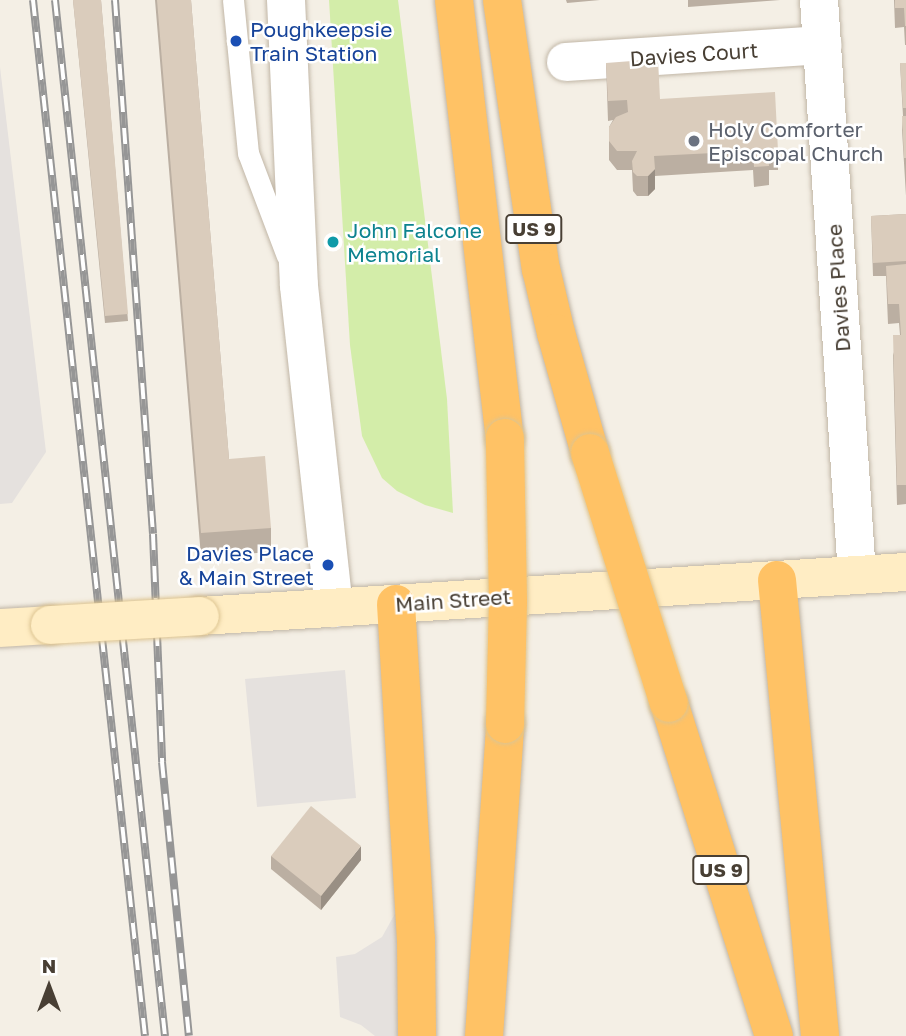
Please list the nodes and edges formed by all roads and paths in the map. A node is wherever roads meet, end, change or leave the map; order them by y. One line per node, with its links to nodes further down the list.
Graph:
1 (233, 0): 8 (lane)
2 (286, 0): 8 (street)
3 (454, 0): 16 (highway, US 9, bridge)
4 (502, 0): 17 (highway, US 9, bridge)
5 (819, 0): 6 (street, Davies Place)
6 (822, 45): 7 (street, Davies Court); 10 (street, Davies Place)
7 (566, 62)
8 (299, 286): 13 (street)
9 (906, 572): 10 (street, Main Street)
10 (858, 575): 11 (street, Main Street)
11 (777, 580): 12 (street, Main Street); 18 (highway)
12 (396, 604): 13 (street, Main Street); 15 (highway)
13 (334, 608): 14 (street, Main Street, bridge)
14 (0, 628)
15 (417, 1036)
16 (484, 1036)
17 (774, 1036)
18 (820, 1036)

